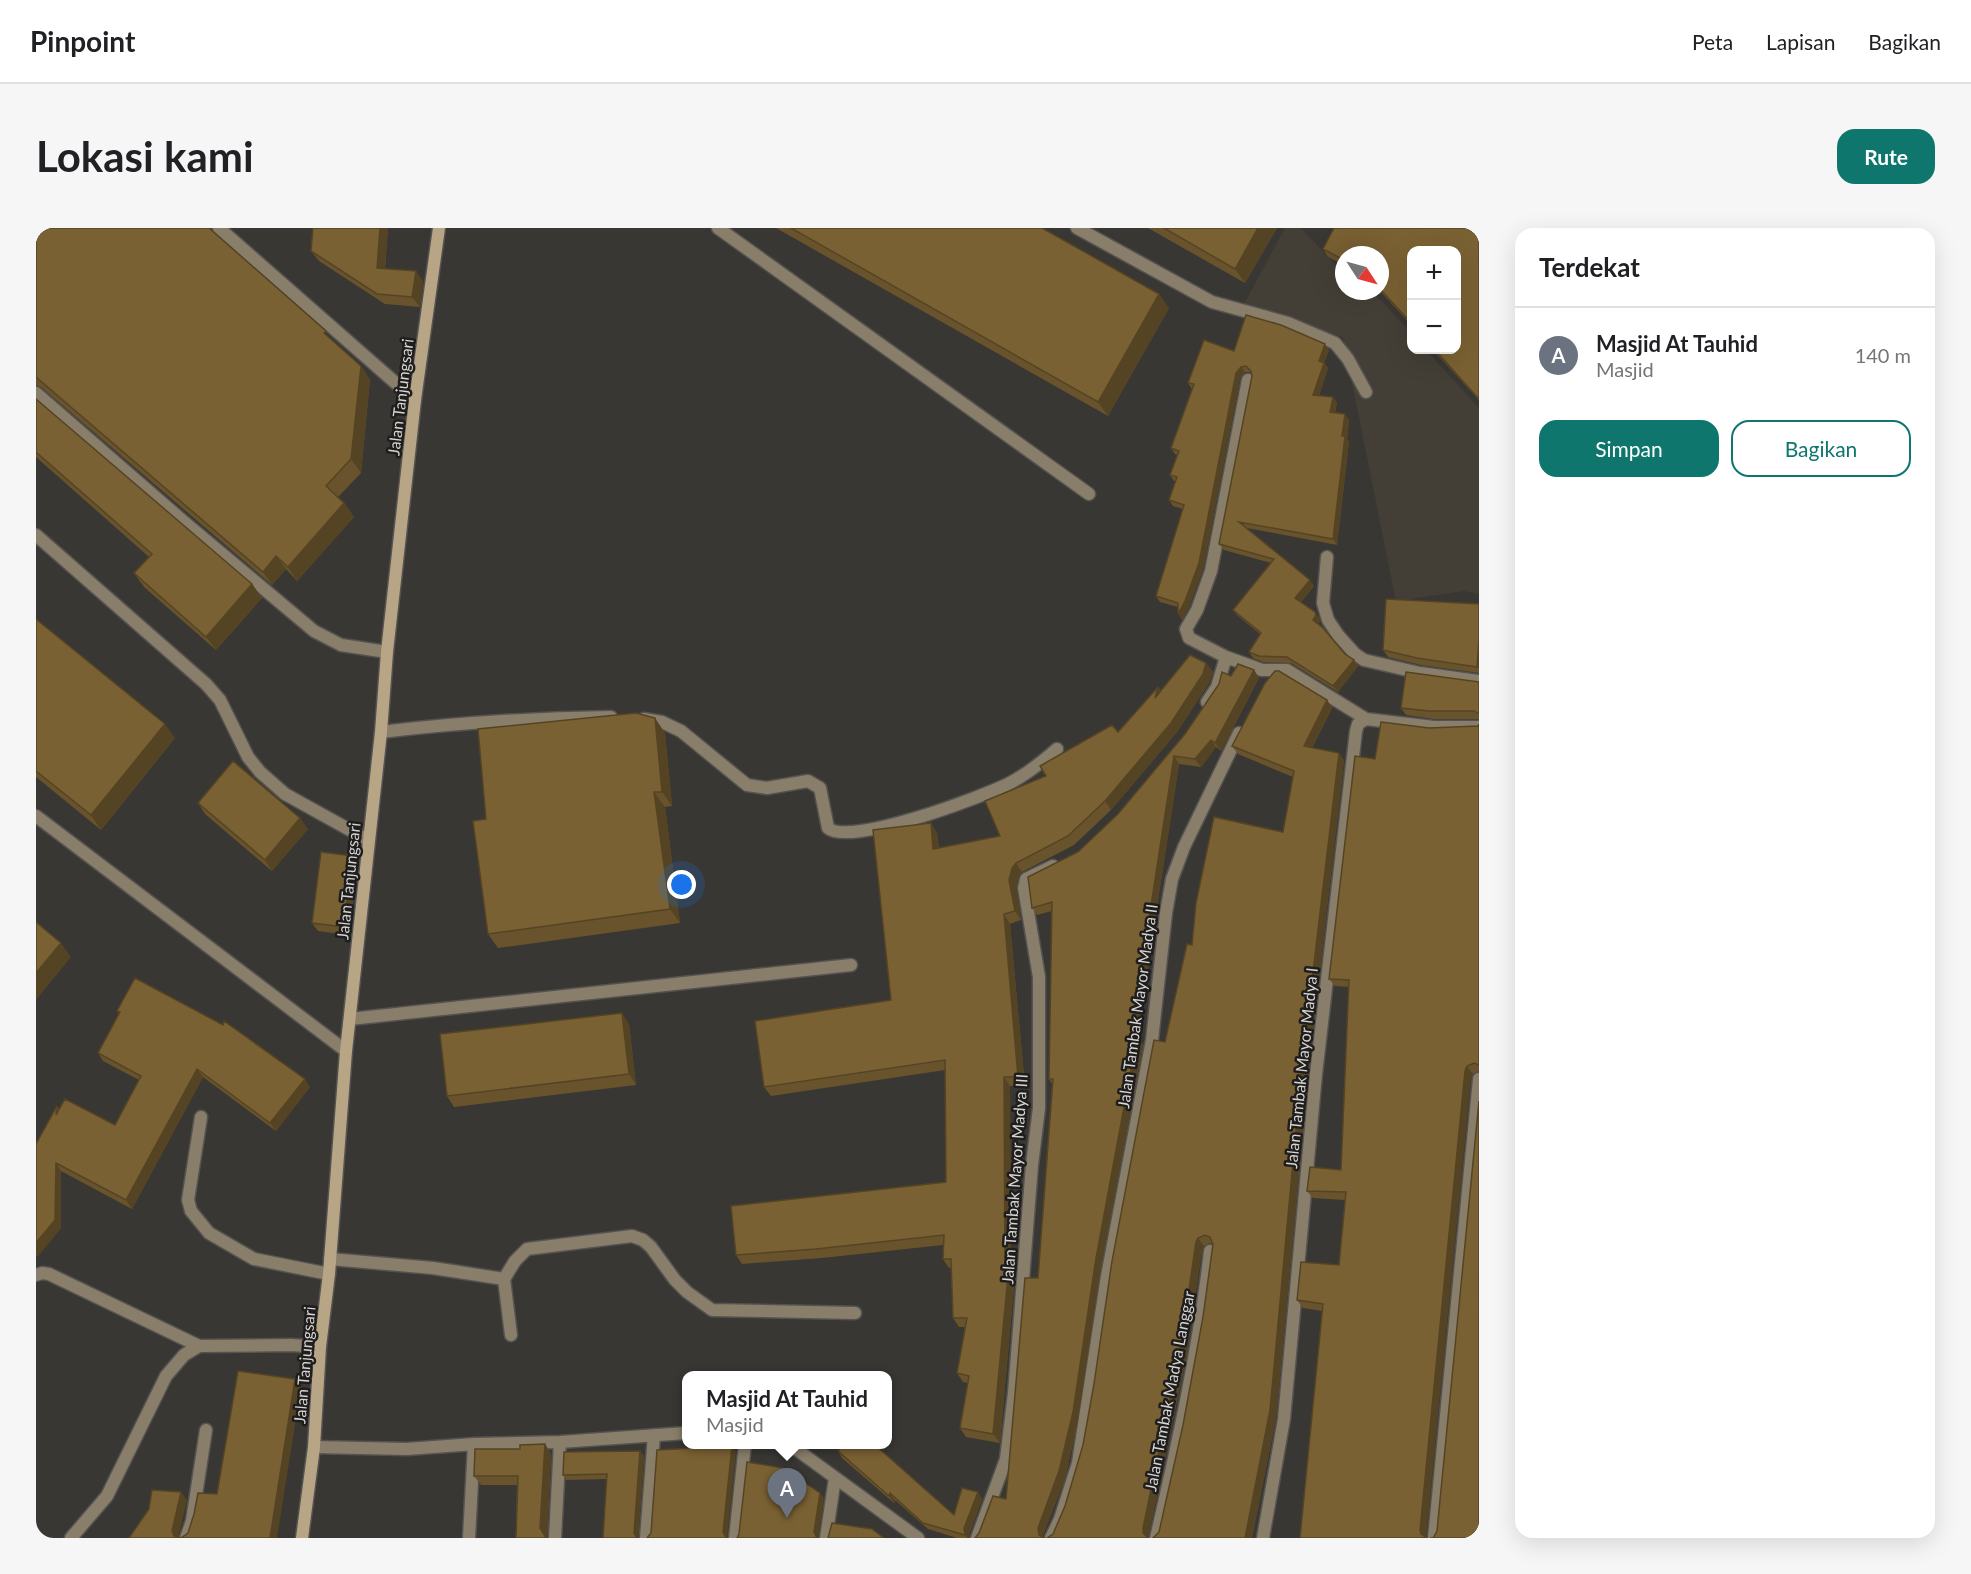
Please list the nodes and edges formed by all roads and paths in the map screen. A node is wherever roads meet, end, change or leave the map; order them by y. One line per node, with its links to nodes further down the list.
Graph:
1 (219, 228): 8 (street)
2 (439, 228): 8 (main road, Jalan Tanjungsari)
3 (718, 228): 9 (street)
4 (1077, 228): 6 (street)
5 (1248, 380): 13 (street)
6 (1366, 392)
7 (36, 393): 12 (street)
8 (415, 400): 12 (main road, Jalan Tanjungsari)
9 (1089, 494)
10 (36, 535): 22 (street)
11 (1327, 557): 14 (street)
12 (387, 652): 19 (main road, Jalan Tanjungsari)
13 (1226, 657): 15 (street); 16 (street)
14 (1479, 681)
15 (1200, 712)
16 (1366, 719): 18 (street); 59 (street, Jalan Tambak Mayor Madya I)
17 (1243, 726): 57 (street, Jalan Tambak Mayor Madya II)
18 (1479, 727)
19 (381, 732): 20 (street); 22 (main road, Jalan Tanjungsari)
20 (1057, 749)
21 (36, 816): 26 (street)
22 (368, 840): 25 (main road, Jalan Tanjungsari)
23 (1060, 862): 56 (street, Jalan Tambak Mayor Madya III)
24 (851, 966): 25 (street)
25 (350, 1019): 26 (main road, Jalan Tanjungsari)
26 (346, 1051): 30 (main road, Jalan Tanjungsari)
27 (1479, 1079): 60 (street)
28 (201, 1117): 31 (street)
29 (1210, 1251): 58 (street, Jalan Tambak Madya Langgar)
30 (330, 1259): 31 (main road, Jalan Tanjungsari); 33 (street)
31 (329, 1274): 37 (main road, Jalan Tanjungsari)
32 (36, 1275): 36 (street)
33 (504, 1279): 34 (street); 35 (street)
34 (855, 1313)
35 (511, 1335)
36 (199, 1346): 37 (street); 48 (street)
37 (320, 1347): 43 (main road, Jalan Tanjungsari)
38 (206, 1430): 49 (street)
39 (682, 1433): 40 (street)
40 (654, 1435): 41 (street); 53 (street)
41 (560, 1442): 42 (street); 52 (street)
42 (474, 1443): 43 (street); 51 (street)
43 (314, 1447): 50 (main road, Jalan Tanjungsari)
44 (744, 1449): 54 (street)
45 (796, 1449): 46 (street)
46 (835, 1478): 47 (street); 55 (street)
47 (914, 1536)
48 (71, 1538)
49 (186, 1538)
50 (302, 1538)
51 (469, 1538)
52 (555, 1538)
53 (646, 1538)
54 (735, 1538)
55 (826, 1538)
56 (977, 1538)
57 (1051, 1538)
58 (1156, 1538)
59 (1263, 1538)
60 (1434, 1538)

